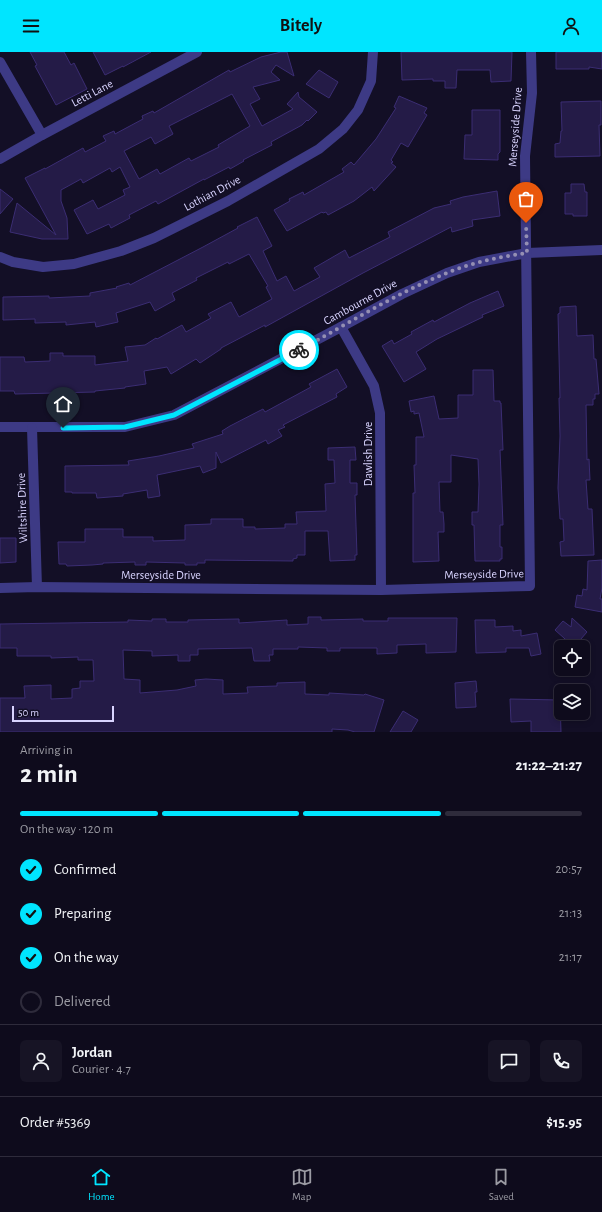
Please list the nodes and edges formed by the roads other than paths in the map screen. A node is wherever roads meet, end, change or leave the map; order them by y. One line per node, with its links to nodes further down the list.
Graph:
1 (373, 52): 9 (street, Lothian Drive)
2 (531, 52): 8 (street, Merseyside Drive)
3 (190, 53): 5 (street, Letti Lane)
4 (0, 62): 5 (street)
5 (42, 135): 6 (street, Letti Lane)
6 (0, 159)
7 (602, 250): 8 (street, Cambourne Drive)
8 (527, 253): 10 (street, Cambourne Drive); 15 (street, Merseyside Drive)
9 (0, 257)
10 (342, 327): 12 (street, Cambourne Drive); 15 (street, Dawlish Drive)
11 (0, 428): 12 (street, Cambourne Drive)
12 (32, 428): 13 (street, Wiltshire Drive)
13 (37, 587): 14 (street, Merseyside Drive); 15 (street, Merseyside Drive)
14 (0, 588)
15 (381, 590)

